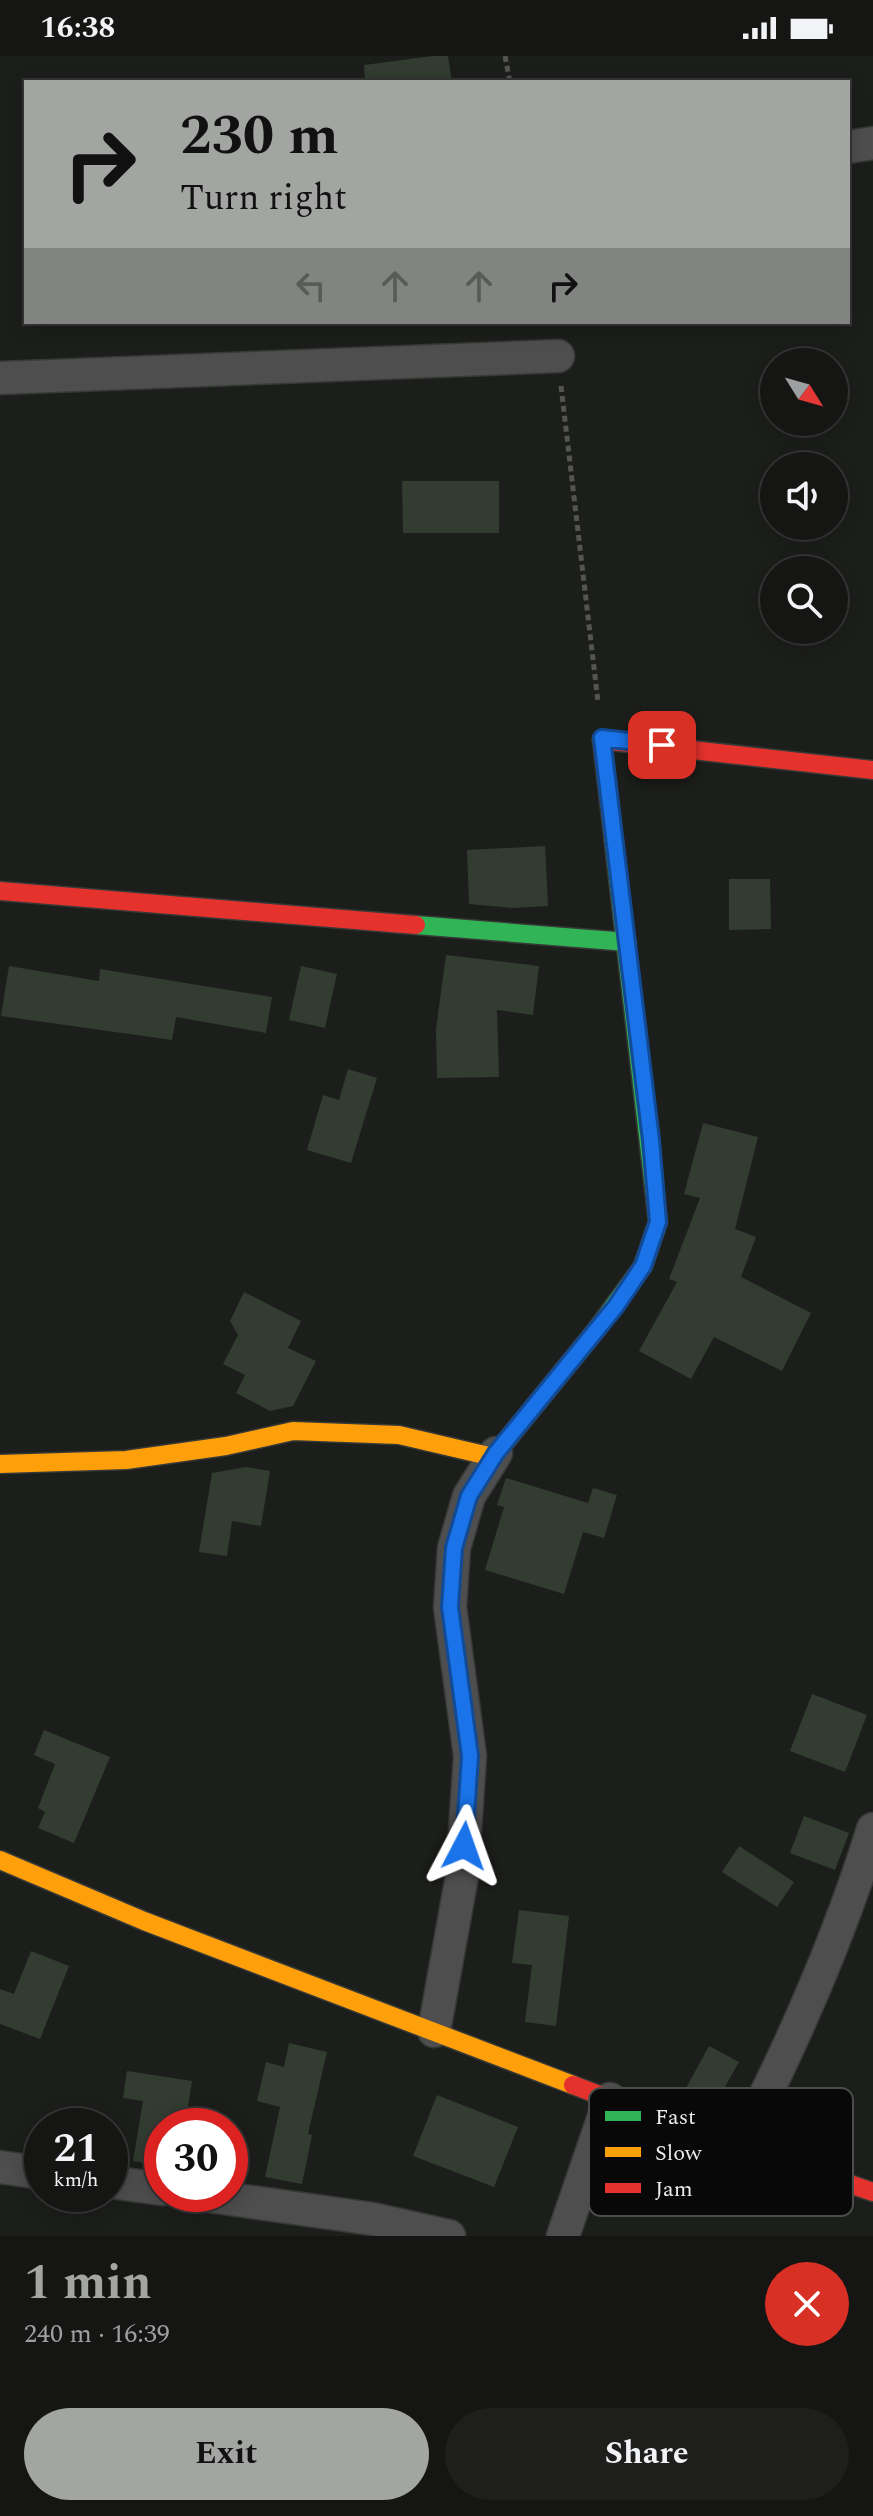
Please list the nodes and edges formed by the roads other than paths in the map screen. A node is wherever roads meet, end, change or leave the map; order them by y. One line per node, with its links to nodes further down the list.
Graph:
1 (873, 143): 2 (street)
2 (850, 147)
3 (558, 356): 4 (street)
4 (0, 378)
5 (873, 770): 7 (street)
6 (0, 891): 7 (street)
7 (627, 942): 8 (street)
8 (496, 1453): 9 (street); 12 (street)
9 (0, 1464)
10 (873, 1829): 13 (street)
11 (0, 1860): 12 (street)
12 (434, 2031): 14 (street)
13 (770, 2088)
14 (589, 2091)
15 (589, 2160): 22 (street)
16 (0, 2167): 17 (street)
17 (24, 2170)
18 (853, 2185): 19 (street)
19 (873, 2192)
20 (248, 2201): 21 (street)
21 (449, 2236)
22 (563, 2236)

